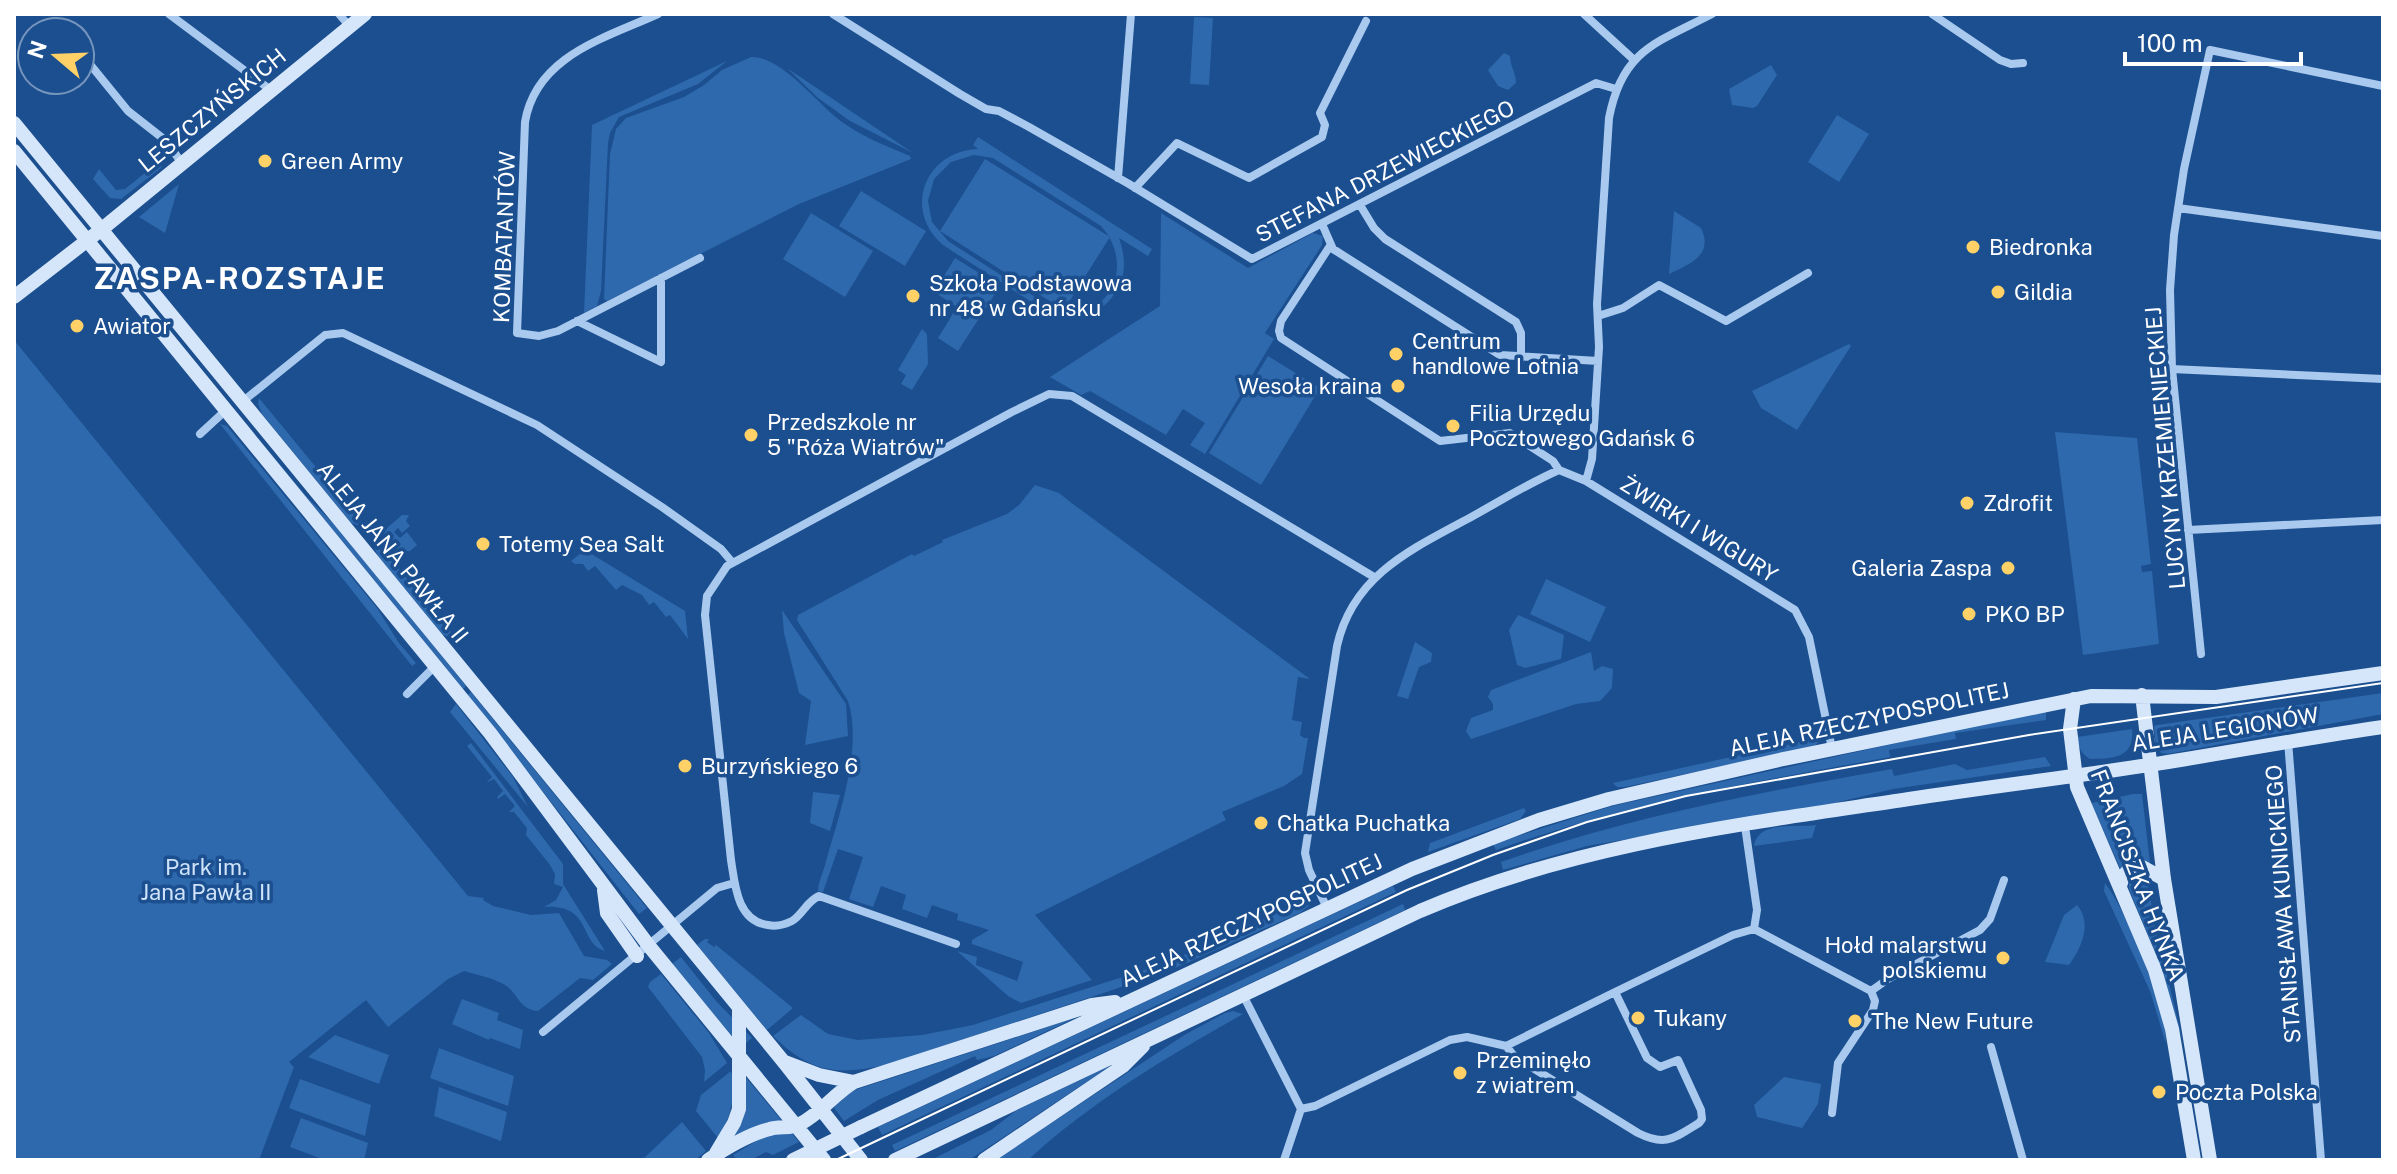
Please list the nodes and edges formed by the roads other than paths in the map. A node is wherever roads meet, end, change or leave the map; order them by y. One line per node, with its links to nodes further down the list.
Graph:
1 (169, 14): 17 (street)
2 (339, 14): 11 (street)
3 (365, 14): 11 (main road, LESZCZYŃSKICH)
4 (658, 14): 35 (street, KOMBATANTÓW)
5 (833, 14): 21 (street)
6 (1131, 14): 21 (street)
7 (1584, 14): 12 (street)
8 (1712, 14): 12 (street)
9 (1932, 14): 13 (street)
10 (1366, 21): 22 (street)
11 (350, 27): 17 (main road, LESZCZYŃSKICH)
12 (1633, 59): 16 (street)
13 (2023, 63)
14 (96, 72): 20 (street)
15 (2383, 86): 24 (street, LUCYNY KRZEMIENIECKIEJ)
16 (1616, 89): 23 (street, STEFANA DRZEWIECKIEGO); 34 (street)
17 (272, 91): 20 (main road, LESZCZYŃSKICH)
18 (14, 123): 26 (main road, ALEJA JANA PAWŁA II)
19 (14, 151): 28 (main road, ALEJA JANA PAWŁA II)
20 (182, 163): 26 (main road, LESZCZYŃSKICH)
21 (1118, 178): 22 (street, STEFANA DRZEWIECKIEGO)
22 (1135, 188): 25 (street, STEFANA DRZEWIECKIEGO)
23 (1360, 205): 25 (street, STEFANA DRZEWIECKIEGO); 36 (street)
24 (2178, 208): 27 (street); 38 (street, LUCYNY KRZEMIENIECKIEJ)
25 (1322, 224): 29 (street)
26 (102, 229): 28 (main road, LESZCZYŃSKICH); 40 (main road, ALEJA JANA PAWŁA II)
27 (2383, 236)
28 (86, 240): 33 (main road, LESZCZYŃSKICH); 41 (main road, ALEJA JANA PAWŁA II)
29 (1330, 246): 36 (street); 43 (street, ŻWIRKI I WIGURY)
30 (700, 258): 32 (street, KOMBATANTÓW)
31 (1808, 273): 34 (street)
32 (661, 278): 35 (street, KOMBATANTÓW); 35 (street)
33 (14, 297)
34 (1598, 316): 37 (street)
35 (577, 321)
36 (1521, 358): 37 (street)
37 (1598, 361): 44 (street)
38 (2172, 369): 39 (street); 46 (street, LUCYNY KRZEMIENIECKIEJ)
39 (2383, 379)
40 (242, 402): 41 (main road); 47 (street); 67 (main road, ALEJA JANA PAWŁA II)
41 (225, 411): 42 (street); 50 (main road, ALEJA JANA PAWŁA II)
42 (200, 434)
43 (1559, 470): 44 (street, ŻWIRKI I WIGURY); 48 (street)
44 (1586, 481): 57 (street, ŻWIRKI I WIGURY)
45 (2383, 520): 46 (street)
46 (2188, 530): 49 (street, LUCYNY KRZEMIENIECKIEJ)
47 (732, 562): 48 (street); 63 (street)
48 (1374, 577): 66 (street)
49 (2201, 654)
50 (435, 666): 52 (street); 64 (main road, ALEJA JANA PAWŁA II)
51 (2383, 673): 53 (main road, ALEJA LEGIONÓW)
52 (407, 694)
53 (2142, 695): 54 (main road, ALEJA LEGIONÓW); 58 (main road, FRANCISZKA HYNKA)
54 (2074, 699): 57 (main road, ALEJA RZECZYPOSPOLITEJ); 59 (main road, FRANCISZKA HYNKA)
55 (2383, 727): 56 (main road, ALEJA LEGIONÓW)
56 (2288, 741): 58 (main road, ALEJA LEGIONÓW); 98 (street, STANISŁAWA KUNICKIEGO)
57 (1832, 749): 66 (main road, ALEJA RZECZYPOSPOLITEJ)
58 (2149, 765): 59 (main road, ALEJA LEGIONÓW); 61 (main road, FRANCISZKA HYNKA)
59 (2074, 774): 60 (main road); 65 (main road, FRANCISZKA HYNKA)
60 (1745, 826): 68 (street); 74 (main road)
61 (2164, 879): 65 (main road); 97 (main road, FRANCISZKA HYNKA)
62 (2004, 880): 72 (street)
63 (734, 883): 67 (street); 69 (street)
64 (603, 886): 70 (main road, ALEJA JANA PAWŁA II); 71 (main road)
65 (2120, 886): 96 (main road, FRANCISZKA HYNKA)
66 (1327, 908): 75 (main road, ALEJA RZECZYPOSPOLITEJ)
67 (671, 927): 70 (street); 76 (main road, ALEJA JANA PAWŁA II)
68 (1754, 929): 72 (street); 73 (street)
69 (956, 944)
70 (649, 946): 71 (street); 81 (main road, ALEJA JANA PAWŁA II)
71 (637, 956): 77 (street)
72 (1871, 991): 86 (street)
73 (1615, 992): 79 (street); 79 (street)
74 (1243, 995): 78 (main road); 84 (street)
75 (1132, 1000): 83 (main road); 89 (main road, ALEJA RZECZYPOSPOLITEJ, bridge)
76 (739, 1009): 81 (main road); 82 (main road, ALEJA JANA PAWŁA II)
77 (543, 1032)
78 (1151, 1038): 92 (main road); 93 (main road)
79 (1506, 1046): 84 (street)
80 (1991, 1047): 95 (street)
81 (739, 1057): 87 (main road, ALEJA JANA PAWŁA II); 88 (main road)
82 (783, 1061): 83 (main road); 85 (main road, ALEJA JANA PAWŁA II)
83 (854, 1082): 85 (main road)
84 (1301, 1109): 94 (street)
85 (821, 1111): 87 (main road); 91 (main road, ALEJA JANA PAWŁA II)
86 (1832, 1113)
87 (796, 1127): 88 (main road); 90 (main road, ALEJA JANA PAWŁA II)
88 (711, 1158)
89 (793, 1160)
90 (824, 1160)
91 (861, 1160)
92 (895, 1160)
93 (984, 1160)
94 (1284, 1160)
95 (2023, 1160)
96 (2194, 1160)
97 (2210, 1160)
98 (2321, 1160)

